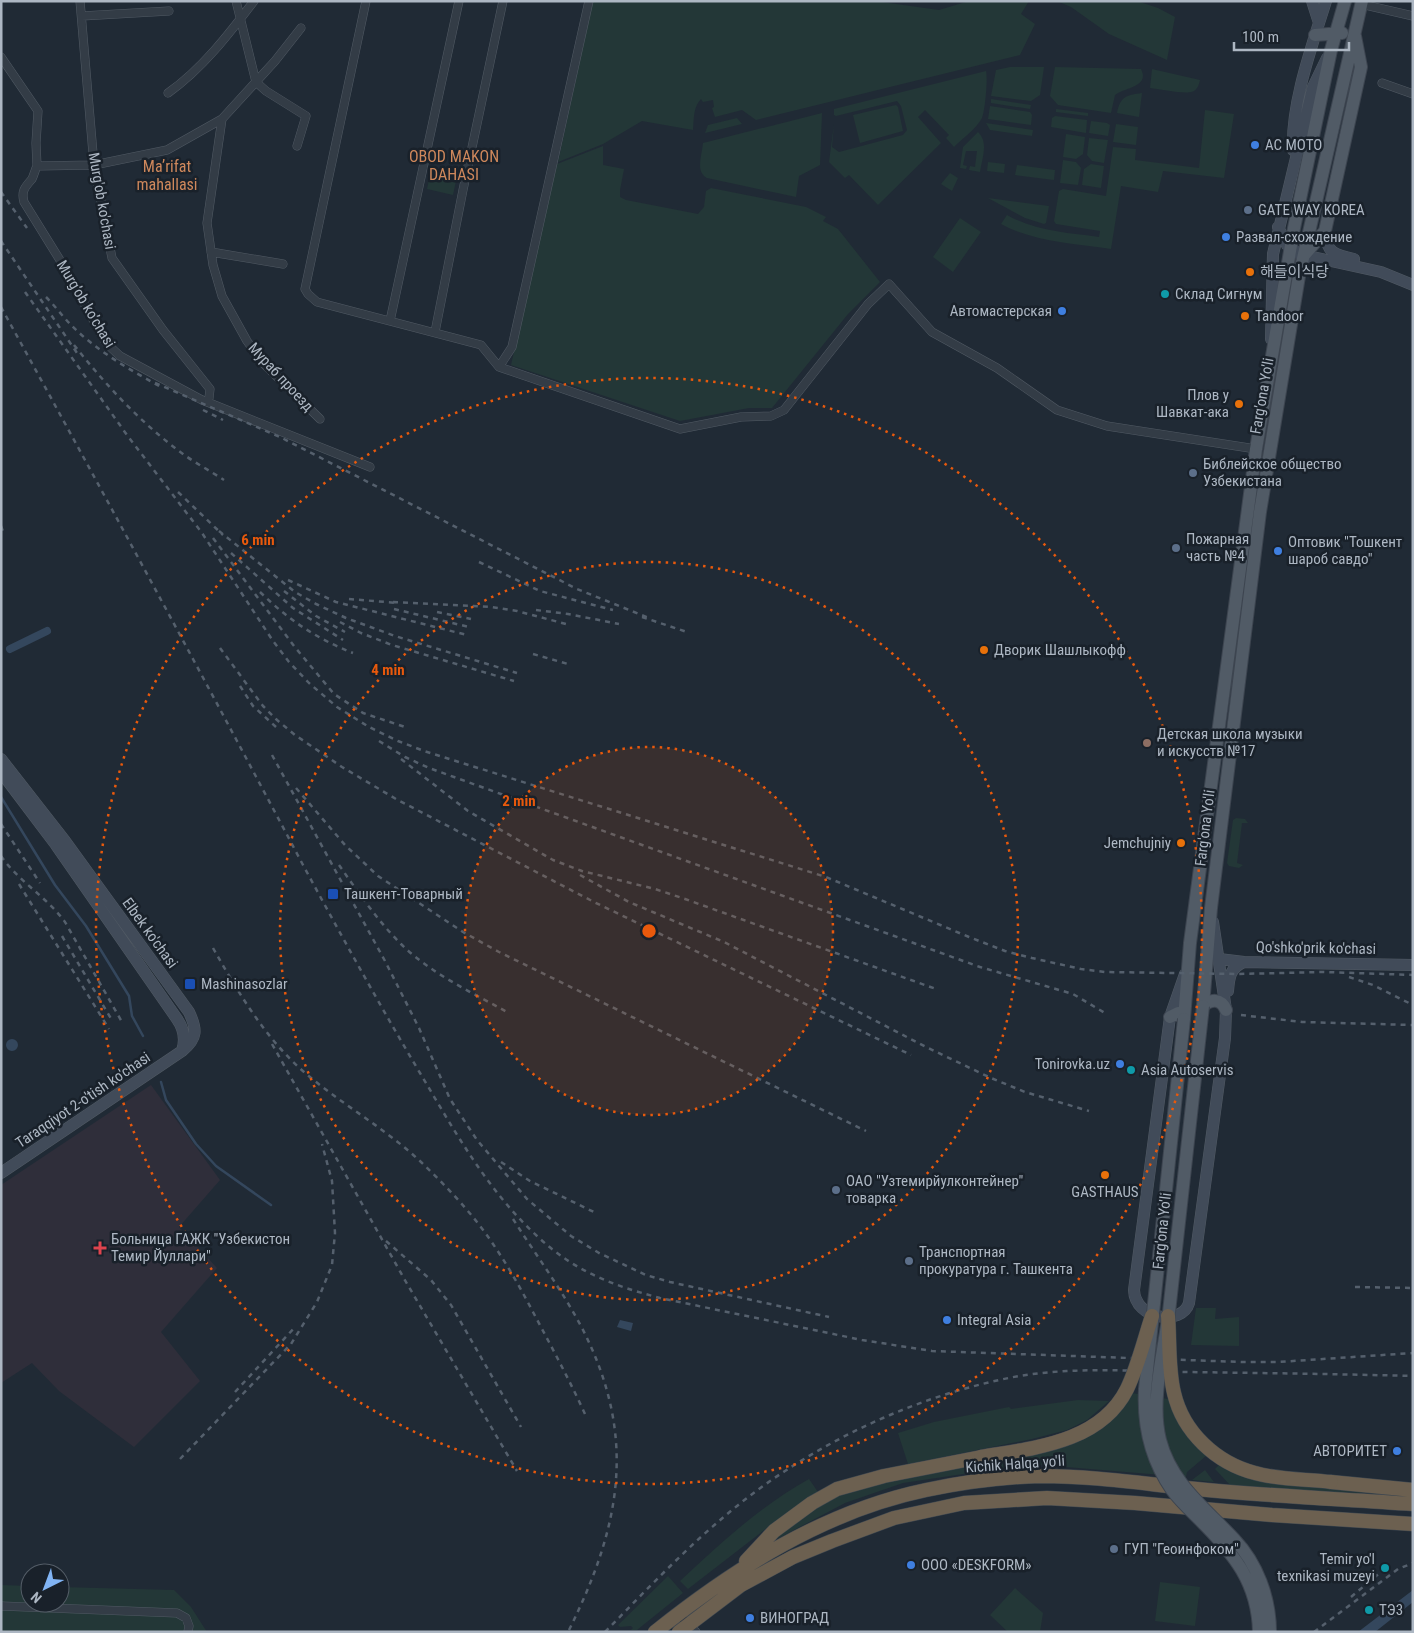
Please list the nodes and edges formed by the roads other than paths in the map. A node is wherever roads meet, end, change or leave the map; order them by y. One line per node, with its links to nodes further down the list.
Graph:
1 (80, 1): 13 (street, Murg'ob ko'chasi)
2 (236, 1): 15 (street)
3 (254, 1): 15 (street)
4 (366, 1): 39 (street)
5 (459, 1): 39 (street)
6 (503, 1): 40 (street)
7 (589, 1): 41 (street)
8 (1312, 1): 17 (street)
9 (1326, 1): 17 (street, Farg'ona Yo'li)
10 (1345, 1): 18 (main road); 19 (main road, Farg'ona Yo'li)
11 (1361, 2): 14 (street); 18 (main road, Farg'ona Yo'li)
12 (169, 11): 13 (street)
13 (82, 16): 28 (street, Murg'ob ko'chasi)
14 (1413, 16)
15 (241, 18): 22 (street); 24 (street)
16 (301, 28): 22 (street)
17 (1317, 30): 19 (main road); 30 (street, Farg'ona Yo'li)
18 (1354, 32): 19 (main road); 32 (main road); 35 (main road, Farg'ona Yo'li)
19 (1336, 33): 20 (main road, Farg'ona Yo'li)
20 (1331, 50): 30 (street, Farg'ona Yo'li); 33 (main road, Farg'ona Yo'li)
21 (1, 57): 29 (street)
22 (256, 82): 26 (street); 27 (street)
23 (1382, 82): 25 (street)
24 (168, 93)
25 (1413, 94)
26 (222, 118): 28 (street); 34 (street, Мураб проезд)
27 (297, 146)
28 (94, 165): 29 (street); 43 (street, Murg'ob ko'chasi)
29 (37, 166): 46 (street, Murg’ob ko’chasi)
30 (1293, 166): 31 (street, Farg'ona Yo'li)
31 (1278, 227): 33 (street); 42 (street, Farg'ona Yo'li)
32 (1325, 232): 35 (main road); 37 (street)
33 (1290, 248): 35 (street); 42 (main road, Farg'ona Yo'li)
34 (211, 252): 36 (street); 44 (street, Мураб проезд)
35 (1303, 256): 38 (street); 49 (main road, Farg'ona Yo'li)
36 (283, 264)
37 (1413, 276)
38 (1413, 285)
39 (390, 321): 40 (street)
40 (434, 332): 41 (street)
41 (499, 367): 45 (street)
42 (1270, 368): 45 (main road, Farg'ona Yo'li)
43 (209, 398)
44 (320, 419)
45 (1256, 448): 53 (main road, Farg'ona Yo'li)
46 (370, 467)
47 (1, 759): 59 (street, Elbek ko'chasi)
48 (1, 772): 59 (street, Elbek ko'chasi)
49 (1211, 908): 50 (street); 55 (main road, Farg'ona Yo'li)
50 (1219, 959): 51 (street, Qo'shko'prik ko'chasi); 54 (street)
51 (1244, 962): 52 (street, Qo'shko'prik ko'chasi); 54 (street)
52 (1413, 965)
53 (1188, 966): 57 (street); 58 (main road, Farg'ona Yo'li)
54 (1226, 978): 55 (street); 56 (street)
55 (1203, 1006): 56 (main road); 62 (main road, Farg'ona Yo'li, bridge)
56 (1226, 1010): 57 (street)
57 (1170, 1017): 58 (main road)
58 (1184, 1019): 61 (main road, Farg'ona Yo'li, bridge)
59 (182, 1051): 60 (street, Taraqqiyot 2-o'tish ko'chasi)
60 (1, 1173)
61 (1152, 1316): 66 (highway, bridge); 72 (main road, Farg'ona Yo'li, bridge)
62 (1168, 1316): 63 (highway, bridge); 73 (main road, Farg'ona Yo'li, bridge)
63 (1413, 1490)
64 (1413, 1504): 66 (highway, Kichik Halqa yo'li)
65 (1413, 1524): 69 (highway)
66 (733, 1576): 68 (highway, Kichik Halqa yo'li)
67 (1, 1606): 70 (street)
68 (678, 1614): 69 (street); 71 (highway, Kichik Halqa yo'li)
69 (688, 1629)
70 (188, 1632)
71 (656, 1632)
72 (1259, 1632)
73 (1270, 1632)

